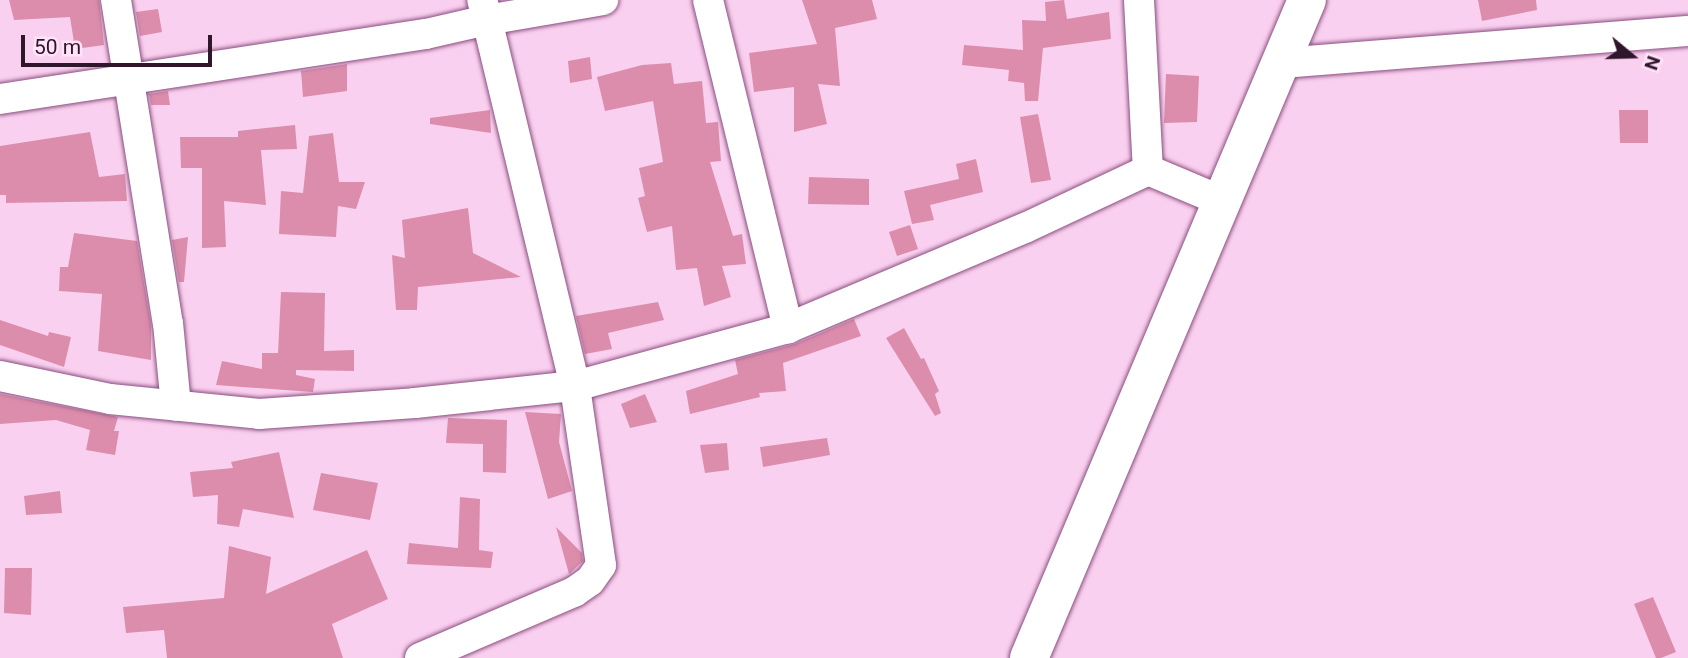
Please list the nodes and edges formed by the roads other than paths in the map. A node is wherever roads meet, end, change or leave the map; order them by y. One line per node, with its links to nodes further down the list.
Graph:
1 (116, 0): 9 (street)
2 (603, 0): 6 (street)
3 (708, 0): 13 (street)
4 (1139, 0): 11 (street)
5 (1307, 0): 8 (highway)
6 (485, 10): 9 (street); 15 (street)
7 (1688, 31): 8 (street)
8 (1280, 63): 12 (highway)
9 (127, 79): 10 (street); 16 (street)
10 (0, 99)
11 (1148, 170): 12 (street); 13 (street)
12 (1224, 202): 18 (highway)
13 (788, 328): 15 (street)
14 (0, 376): 16 (street)
15 (575, 386): 16 (street); 17 (street)
16 (176, 406)
17 (421, 658)
18 (1029, 658)

